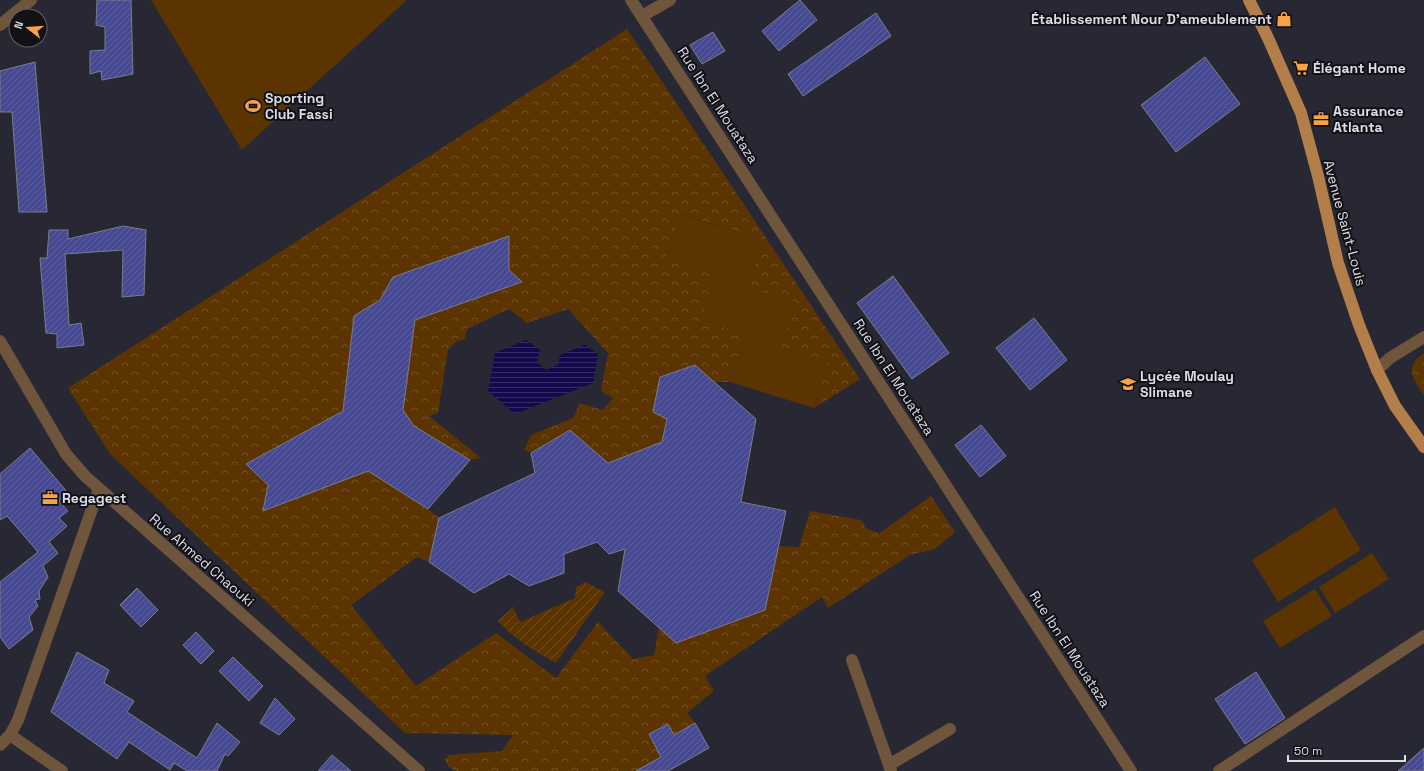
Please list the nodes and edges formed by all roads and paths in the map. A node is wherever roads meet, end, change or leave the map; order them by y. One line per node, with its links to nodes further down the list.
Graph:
1 (31, 0): 6 (street)
2 (631, 0): 5 (street, Rue Ibn El Mouataza)
3 (670, 0): 5 (street)
4 (1249, 0): 9 (main road, Avenue Saint-Louis)
5 (642, 16): 20 (street, Rue Ibn El Mouataza)
6 (0, 25)
7 (1424, 337): 9 (street)
8 (0, 341): 11 (street, Rue Ahmed Chaouki)
9 (1377, 370): 10 (main road, Avenue Saint-Louis)
10 (1424, 447)
11 (99, 490): 15 (street); 18 (street, Rue Ahmed Chaouki)
12 (1424, 636): 21 (street)
13 (852, 660): 17 (street)
14 (950, 729): 17 (street)
15 (10, 735): 16 (street); 19 (street)
16 (0, 744)
17 (890, 768)
18 (414, 769)
19 (62, 771)
20 (1131, 771)
21 (1219, 771)

